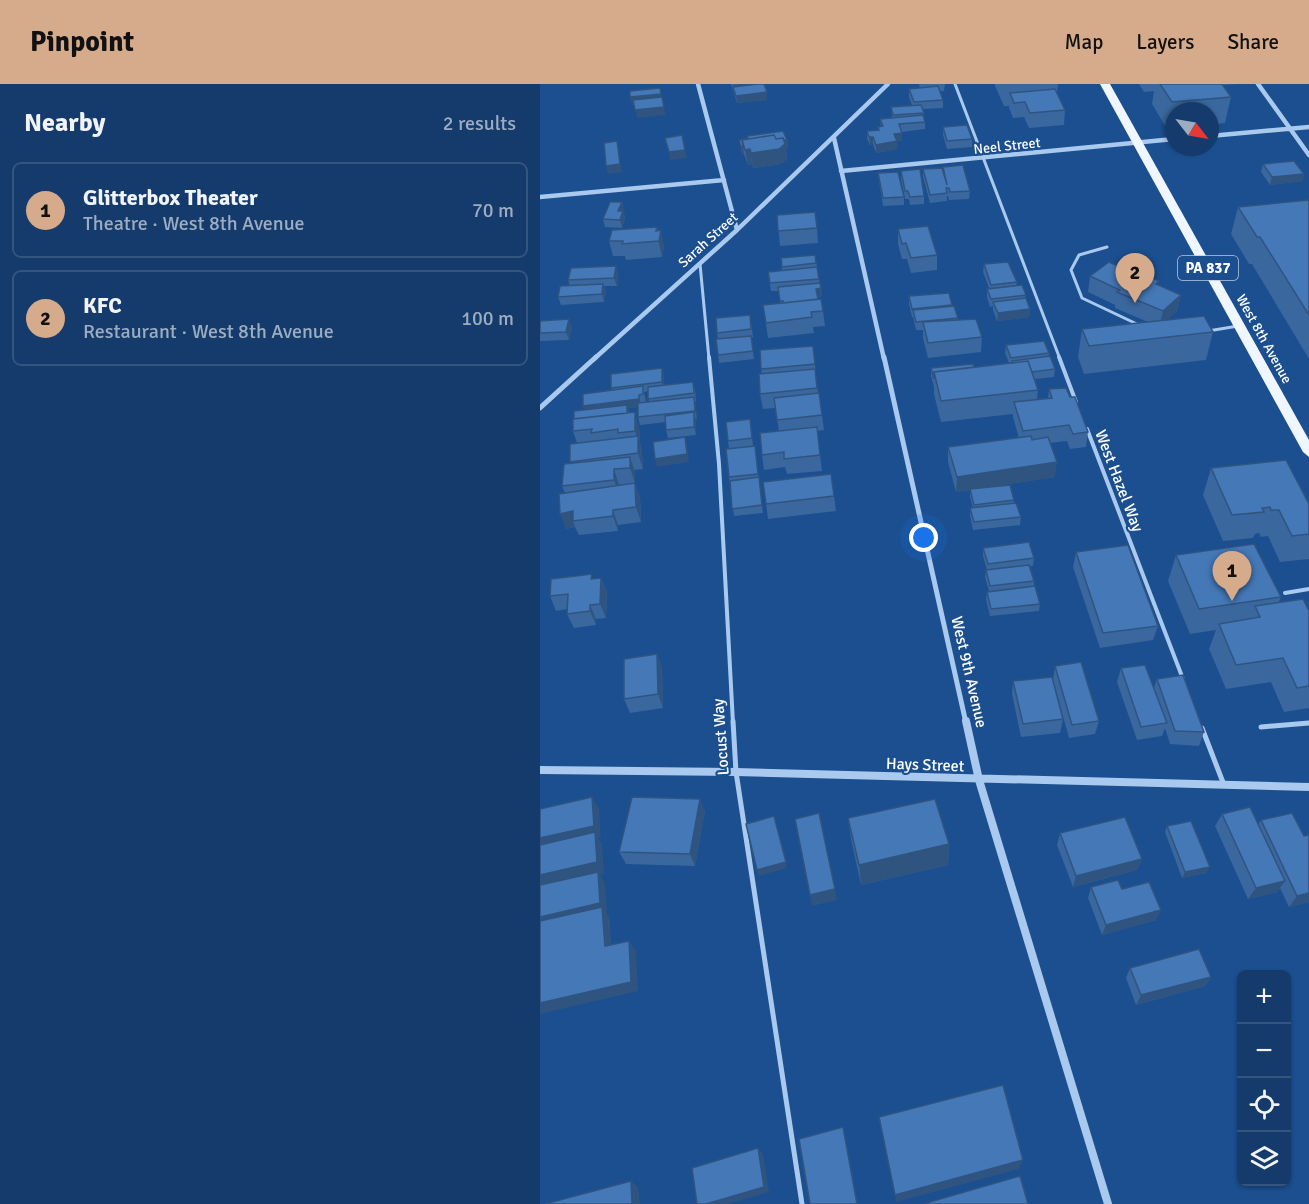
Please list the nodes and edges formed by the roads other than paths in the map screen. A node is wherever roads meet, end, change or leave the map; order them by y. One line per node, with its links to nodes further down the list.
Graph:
1 (698, 84): 15 (street)
2 (888, 84): 9 (street, Sarah Street)
3 (955, 84): 13 (lane)
4 (1105, 84): 11 (main road, West 8th Avenue / PA 837)
5 (1258, 84): 7 (street)
6 (1309, 127): 7 (street)
7 (1289, 128): 8 (street); 12 (street)
8 (1219, 135)
9 (834, 138): 14 (street, West 9th Avenue); 17 (street, Sarah Street)
10 (1165, 140): 11 (street, Neel Street)
11 (1139, 142): 13 (street, Neel Street); 20 (main road, West 8th Avenue / PA 837)
12 (1309, 155)
13 (982, 159): 14 (street, Neel Street); 23 (lane)
14 (842, 171): 35 (street, West 9th Avenue)
15 (724, 180): 16 (street); 17 (street)
16 (540, 197)
17 (737, 230): 19 (street, Sarah Street)
18 (1107, 247): 21 (lane)
19 (700, 264): 24 (street, Sarah Street); 34 (lane, Locust Way)
20 (1240, 326): 22 (lane); 26 (main road, West 8th Avenue / PA 837)
21 (1146, 329)
22 (1205, 332)
23 (1077, 405)
24 (540, 408)
25 (1086, 427): 29 (lane, West Hazel Way)
26 (1309, 452)
27 (1309, 589): 28 (lane)
28 (1285, 593)
29 (1185, 684)
30 (1198, 718): 36 (lane)
31 (1309, 723): 32 (lane)
32 (1261, 727)
33 (540, 770): 34 (street, Hays Street)
34 (736, 772): 35 (street, Hays Street); 38 (lane, Locust Way)
35 (980, 780): 36 (street, Hays Street); 39 (street, West 9th Avenue)
36 (1224, 785): 37 (street, Hays Street)
37 (1309, 787)
38 (802, 1204)
39 (1108, 1204)

